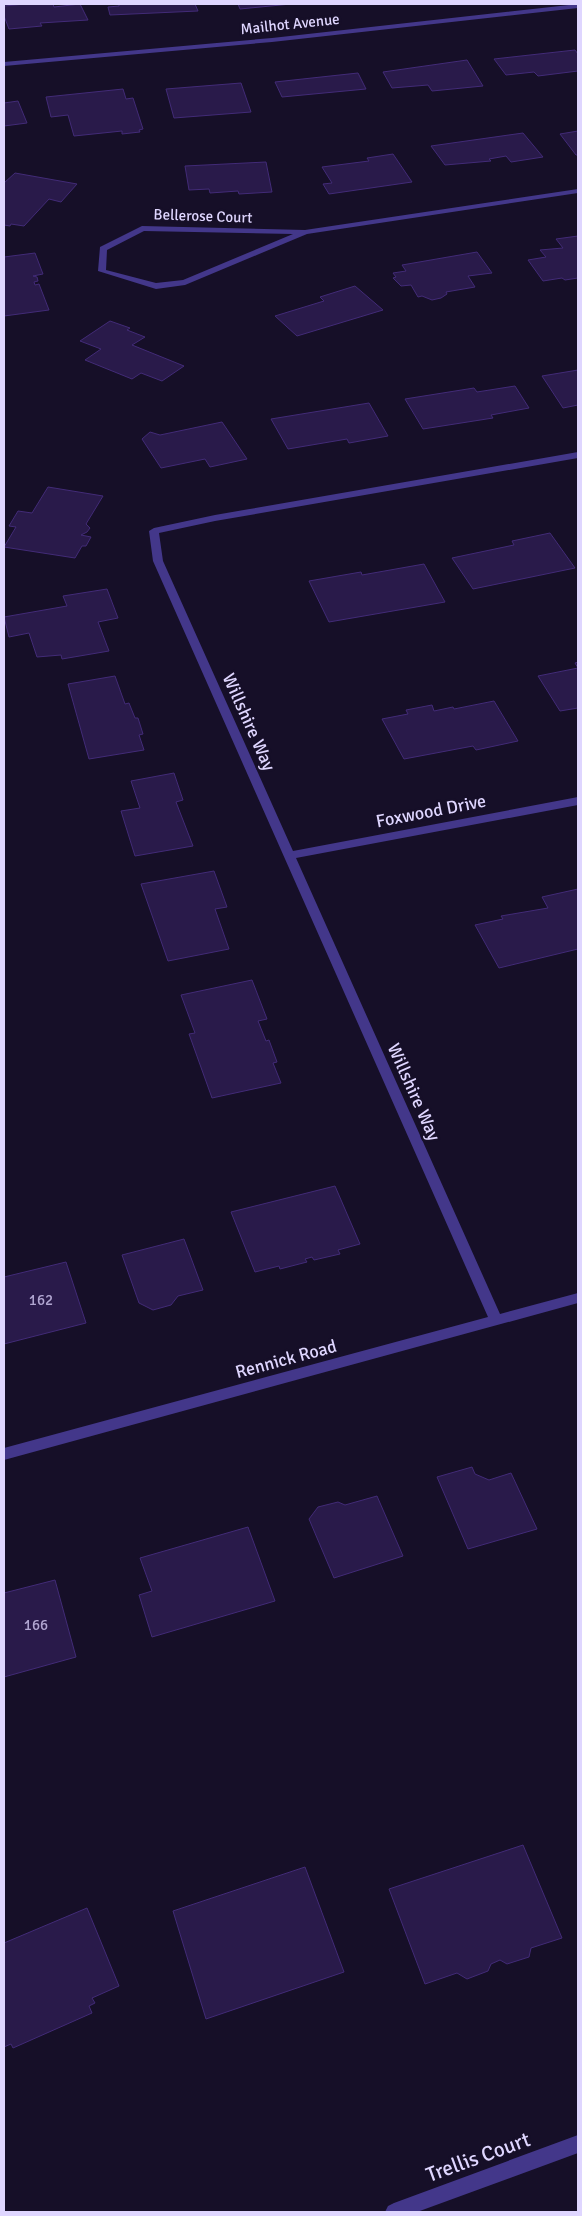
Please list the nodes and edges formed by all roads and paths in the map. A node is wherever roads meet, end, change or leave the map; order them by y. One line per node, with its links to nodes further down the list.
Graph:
1 (578, 6): 2 (street, Mailhot Avenue)
2 (4, 64)
3 (578, 191): 4 (street, Bellerose Court)
4 (306, 232): 4 (street, Bellerose Court)
5 (578, 455): 7 (street, Willshire Way)
6 (578, 801): 7 (street, Foxwood Drive)
7 (290, 855): 9 (street, Willshire Way)
8 (578, 1298): 9 (street, Rennick Road)
9 (496, 1319): 10 (street, Rennick Road)
10 (4, 1454)
11 (578, 2144): 12 (street, Trellis Court)
12 (394, 2212)

